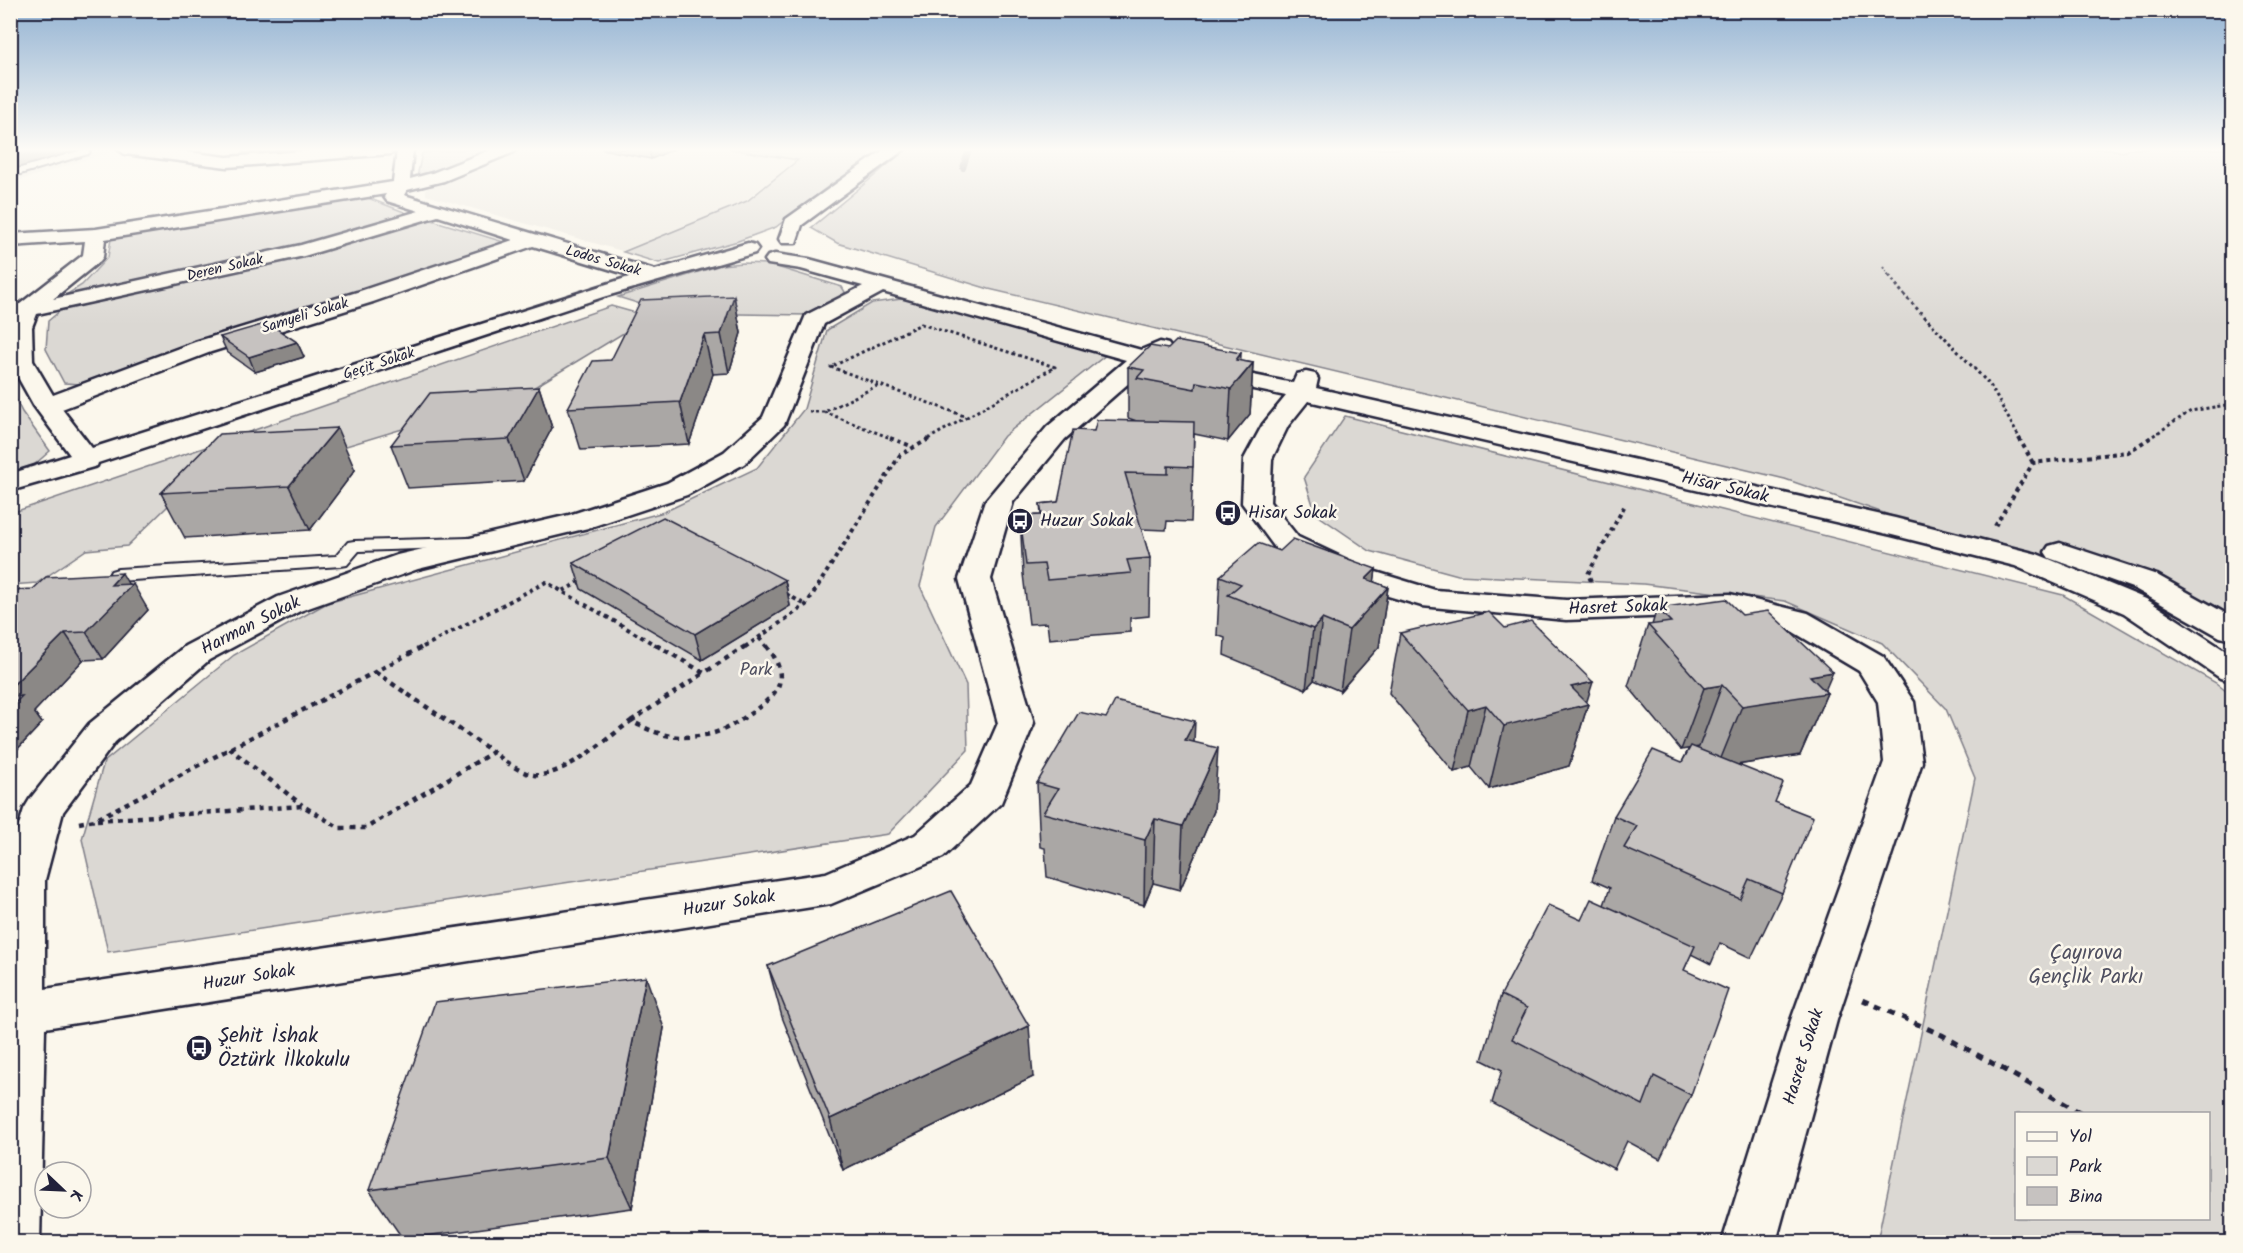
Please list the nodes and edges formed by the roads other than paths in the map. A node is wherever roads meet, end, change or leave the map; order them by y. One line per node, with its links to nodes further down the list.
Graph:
1 (267, 207): 5 (street)
2 (425, 207): 4 (street, Lodos Sokak)
3 (814, 207): 6 (street)
4 (436, 211): 8 (street, Lodos Sokak); 14 (street, Deren Sokak)
5 (96, 235): 7 (street); 14 (street)
6 (789, 238): 9 (street, Geçit Sokak); 10 (street, Hisar Sokak)
7 (10, 240)
8 (531, 240): 12 (street, Lodos Sokak); 17 (street, Samyeli Sokak)
9 (748, 249): 11 (street, Hisar Sokak); 12 (street, Geçit Sokak)
10 (809, 250): 11 (street); 15 (street, Hisar Sokak)
11 (775, 260): 13 (street, Hisar Sokak)
12 (654, 276): 18 (street, Geçit Sokak)
13 (881, 285): 15 (street, Hisar Sokak); 20 (street, Harman Sokak)
14 (16, 309): 17 (street)
15 (1170, 354): 16 (street, Hisar Sokak); 16 (street, Hisar Sokak); 24 (street, Huzur Sokak)
16 (1304, 385): 22 (street, Hisar Sokak); 23 (street, Hisar Sokak); 26 (street, Hasret Sokak)
17 (46, 406): 18 (street)
18 (87, 460): 19 (street, Geçit Sokak)
19 (10, 483)
20 (490, 543): 21 (lane); 24 (street, Harman Sokak)
21 (118, 575)
22 (2232, 630)
23 (2232, 670)
24 (16, 1013): 25 (street, Harman Sokak)
25 (13, 1242)
26 (1749, 1242)

